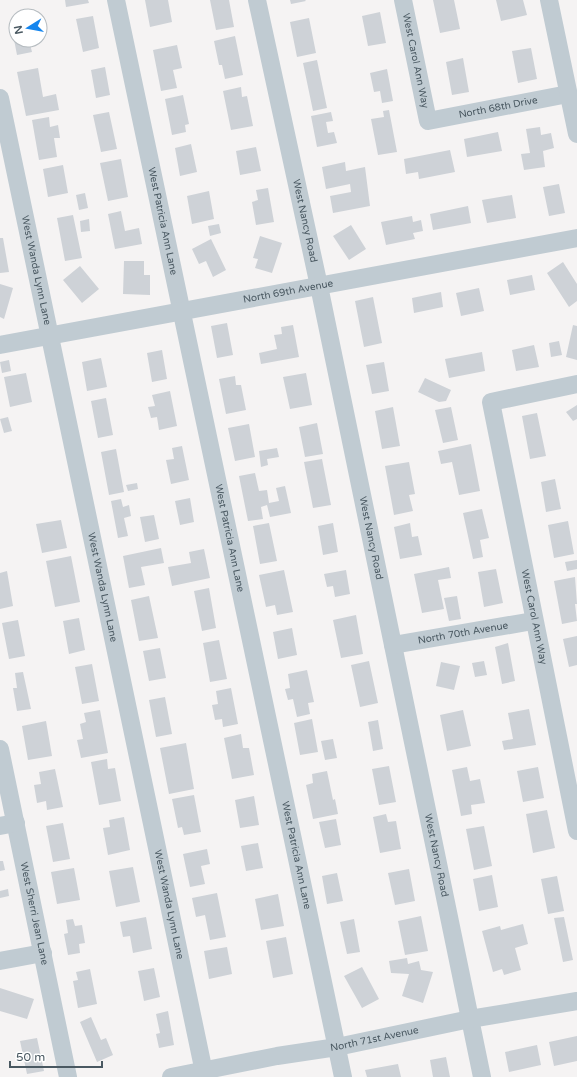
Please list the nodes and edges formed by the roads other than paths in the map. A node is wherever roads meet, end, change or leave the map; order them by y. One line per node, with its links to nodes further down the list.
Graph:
1 (116, 0): 11 (street, West Patricia Ann Lane)
2 (257, 0): 10 (street, West Nancy Road)
3 (403, 0): 7 (street, West Carol Ann Way)
4 (549, 0): 5 (street)
5 (568, 94): 7 (street, North 68th Drive); 8 (street)
6 (0, 98): 12 (street, West Wanda Lynn Lane)
7 (428, 121)
8 (577, 134)
9 (577, 238): 10 (street, North 69th Avenue)
10 (319, 286): 11 (street, North 69th Avenue); 16 (street, West Nancy Road)
11 (182, 312): 12 (street, North 69th Avenue); 24 (street, West Patricia Ann Lane)
12 (50, 335): 13 (street, North 69th Avenue); 25 (street, West Wanda Lynn Lane)
13 (0, 345)
14 (577, 384): 15 (street, West Carol Ann Way)
15 (533, 621): 16 (street, North 70th Avenue); 19 (street, West Carol Ann Way)
16 (393, 645): 23 (street, West Nancy Road)
17 (0, 749): 18 (street, West Sherri Jean Lane)
18 (8, 825): 20 (street, West Sherri Jean Lane)
19 (577, 831)
20 (43, 953): 21 (street); 26 (street, West Sherri Jean Lane)
21 (0, 961)
22 (577, 1001): 23 (street, North 71st Avenue)
23 (470, 1019): 24 (street, North 71st Avenue); 29 (street, West Nancy Road)
24 (337, 1047): 25 (street, North 71st Avenue); 28 (street, West Patricia Ann Lane)
25 (204, 1074): 27 (street, North 71st Avenue)
26 (68, 1077)
27 (172, 1077)
28 (343, 1077)
29 (482, 1077)

